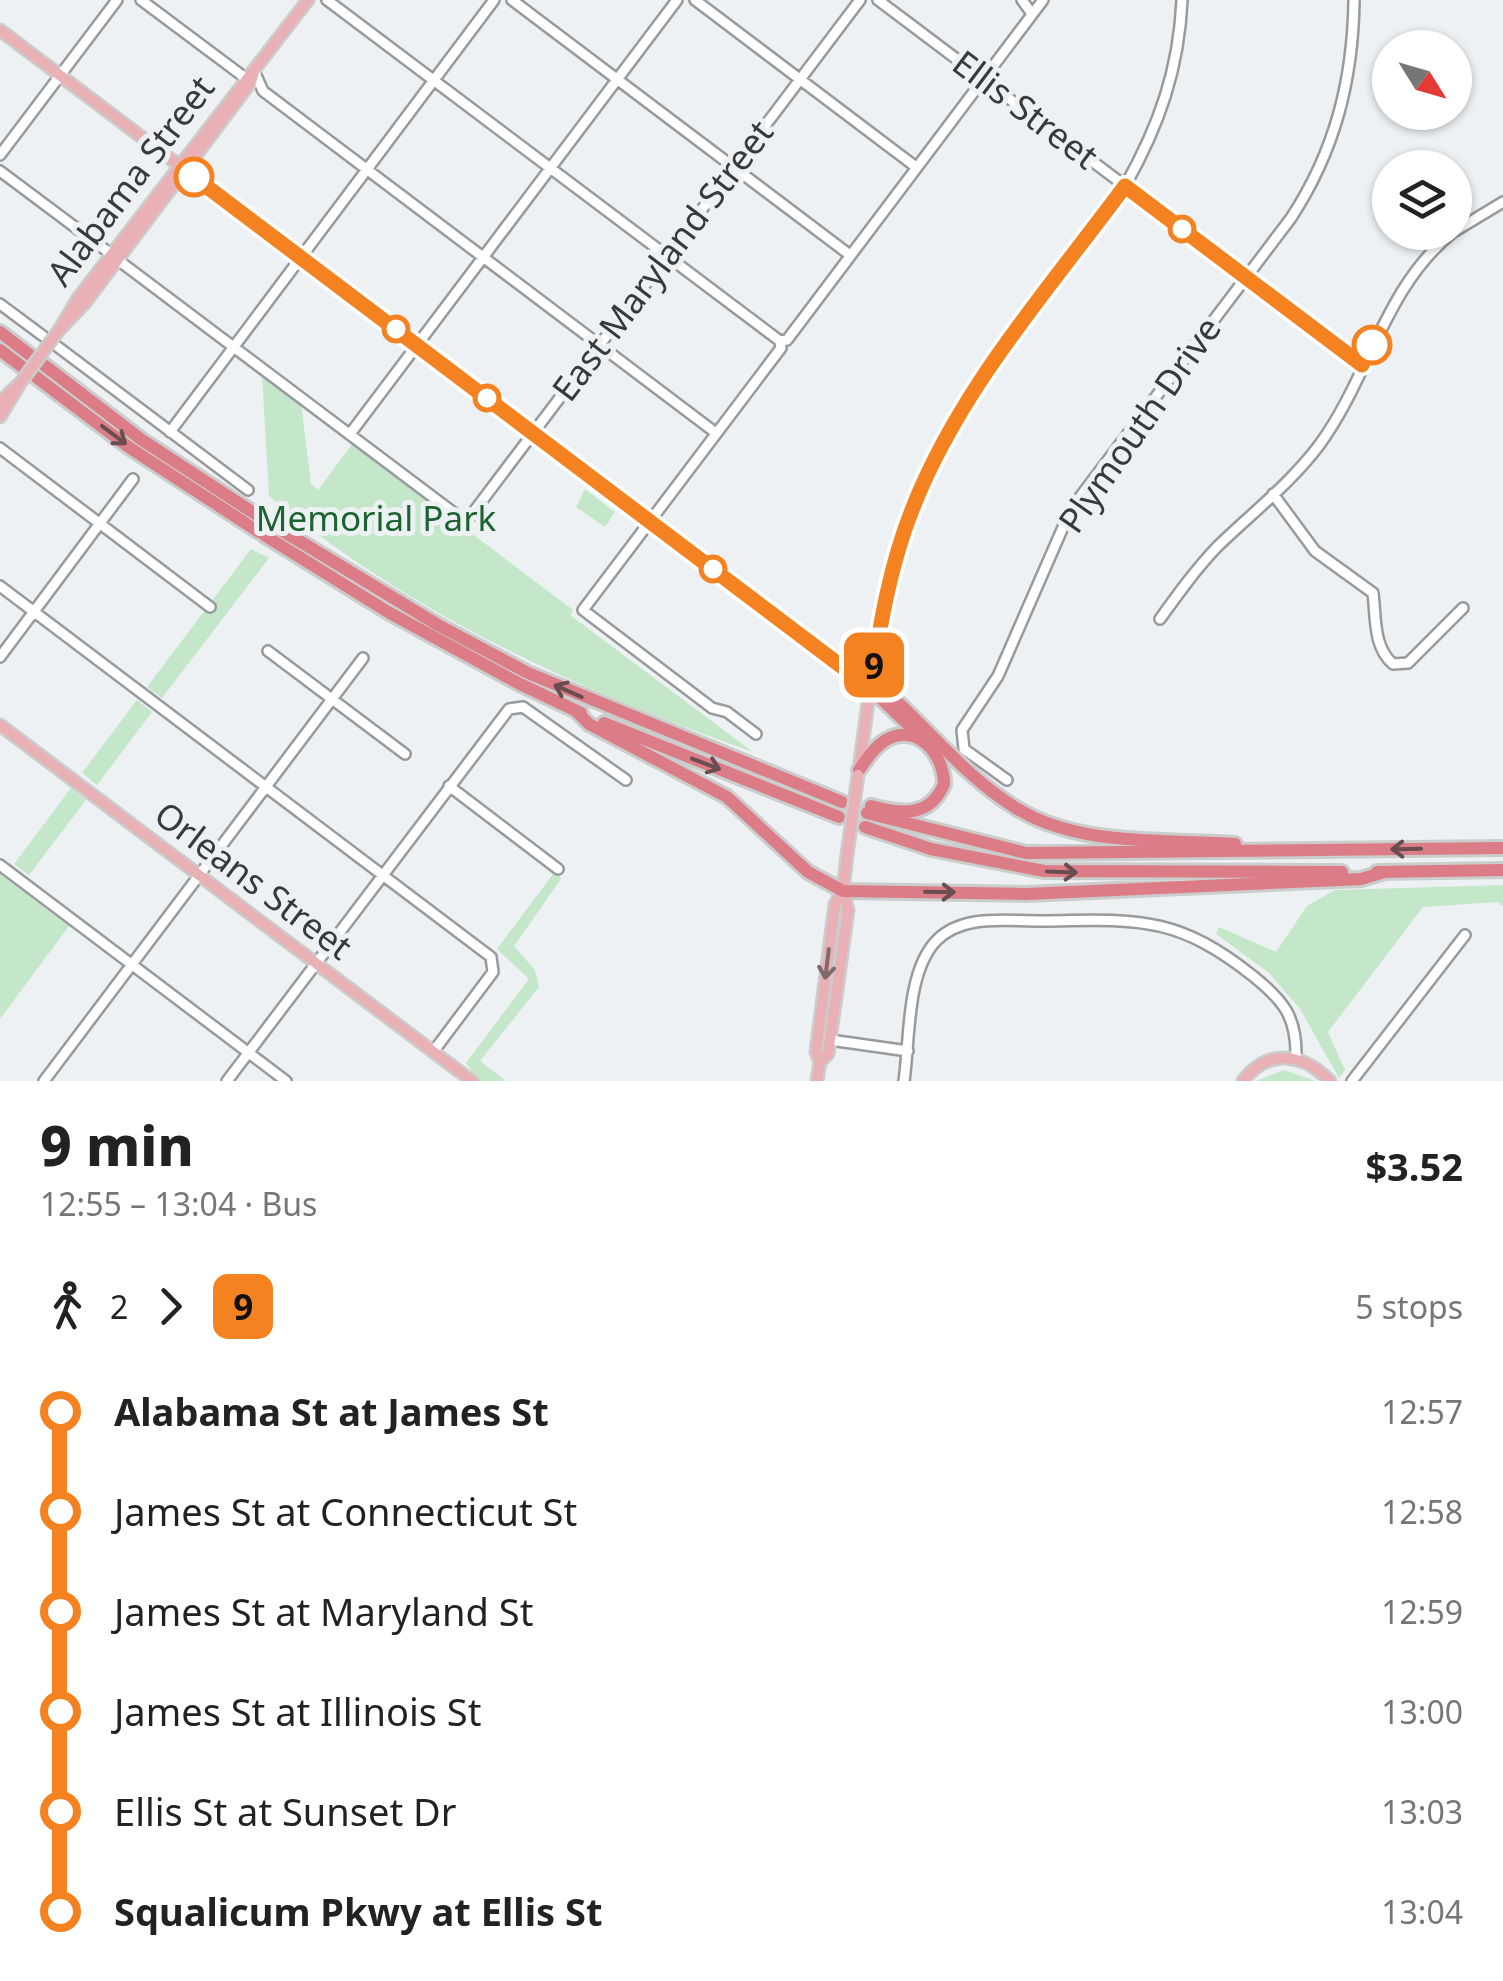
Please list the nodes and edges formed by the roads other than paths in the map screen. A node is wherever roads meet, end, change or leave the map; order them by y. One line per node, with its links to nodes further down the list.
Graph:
1 (117, 0): 18 (street)
2 (142, 0): 17 (street)
3 (308, 0): 17 (main road, Alabama Street)
4 (328, 0): 21 (street)
5 (494, 0): 21 (street)
6 (512, 0): 19 (street)
7 (677, 0): 19 (street)
8 (695, 0): 22 (street)
9 (860, 0): 22 (street, East Maryland Street)
10 (878, 0): 20 (street, Ellis Street)
11 (1022, 0): 15 (street)
12 (1042, 0): 15 (street)
13 (1182, 0): 30 (street)
14 (1354, 0): 39 (street, Plymouth Drive)
15 (1032, 14): 20 (street)
16 (0, 30): 18 (main road)
17 (249, 74): 25 (main road, Alabama Street); 26 (street)
18 (60, 76): 23 (street); 25 (main road)
19 (617, 79): 24 (street); 27 (street)
20 (983, 79): 28 (street); 30 (street, Ellis Street)
21 (434, 80): 26 (street); 27 (street)
22 (800, 80): 24 (street, East Maryland Street); 28 (street)
23 (0, 156)
24 (734, 167): 34 (street); 36 (street, East Maryland Street)
25 (182, 168): 37 (main road, Alabama Street); 38 (main road)
26 (368, 168): 35 (street); 38 (street)
27 (550, 168): 35 (street); 36 (street)
28 (916, 168): 34 (street)
29 (0, 171): 37 (street)
30 (1125, 186): 39 (street, Ellis Street); 74 (street)
31 (1503, 202): 32 (street)
32 (1472, 221)
33 (1437, 250): 50 (street)
34 (850, 255): 44 (street)
35 (484, 256): 45 (street); 46 (street)
36 (667, 256): 44 (street); 46 (street, East Maryland Street)
37 (114, 257): 41 (main road, Alabama Street); 41 (main road, Alabama Street); 48 (street)
38 (301, 257): 45 (main road); 48 (street)
39 (1246, 277): 50 (street, Ellis Street); 83 (street, Plymouth Drive)
40 (0, 304): 43 (street)
41 (59, 330): 52 (main road, Alabama Street, bridge)
42 (0, 332): 49 (highway)
43 (44, 336)
44 (782, 343): 58 (street)
45 (417, 345): 56 (main road); 57 (street)
46 (599, 345): 56 (street, East Maryland Street); 58 (street)
47 (58, 347): 55 (street)
48 (234, 347): 55 (street); 57 (street)
49 (0, 350)
50 (1362, 365): 62 (street)
51 (40, 371): 73 (highway)
52 (21, 382): 53 (main road, Alabama Street); 54 (main road, Alabama Street)
53 (0, 402)
54 (0, 417)
55 (170, 432): 61 (street)
56 (533, 433): 57 (street, East Maryland Street); 63 (main road)
57 (350, 434)
58 (716, 434): 63 (street)
59 (0, 448): 64 (street)
60 (133, 479): 64 (street)
61 (248, 490)
62 (1274, 494): 67 (street); 69 (street)
63 (650, 521): 74 (main road); 78 (street)
64 (100, 524): 66 (street); 68 (street)
65 (0, 586): 68 (street)
66 (210, 607)
67 (1463, 608)
68 (34, 612): 71 (street); 85 (street)
69 (1160, 619)
70 (268, 650): 75 (street)
71 (0, 657)
72 (363, 658): 75 (street)
73 (523, 678): 76 (highway); 86 (highway, one-way to 73)
74 (870, 688): 79 (highway); 81 (main road); 90 (highway)
75 (332, 699): 80 (street); 85 (street)
76 (576, 711): 88 (highway, one-way to 88); 97 (highway)
77 (0, 725): 95 (main road, Orleans Street)
78 (756, 734)
79 (928, 744): 81 (highway); 87 (highway)
80 (405, 754)
81 (858, 772): 97 (main road, bridge)
82 (626, 780): 84 (street)
83 (1007, 780)
84 (449, 786): 92 (street); 96 (street)
85 (266, 787): 95 (street); 96 (street)
86 (842, 802)
87 (867, 815): 90 (highway); 94 (highway, one-way to 94)
88 (839, 817)
89 (1503, 848): 90 (highway, one-way to 90)
90 (1266, 851)
91 (0, 865): 100 (street)
92 (558, 869)
93 (1503, 870): 94 (highway)
94 (1384, 872): 97 (highway, one-way to 94)
95 (199, 875): 99 (main road, Orleans Street); 100 (street)
96 (382, 875): 99 (street); 104 (street)
97 (843, 891): 101 (main road); 106 (main road, one-way to 106)
98 (1465, 935): 115 (street)
99 (316, 963): 103 (street); 104 (main road, Orleans Street)
100 (132, 964): 103 (street); 107 (street)
101 (830, 1040): 102 (street); 106 (main road)
102 (908, 1050): 105 (street); 112 (street)
103 (249, 1052): 108 (street); 109 (street)
104 (433, 1052): 110 (main road, Orleans Street)
105 (1296, 1058): 113 (main road); 114 (main road)
106 (820, 1062): 111 (main road)
107 (44, 1081)
108 (228, 1081)
109 (286, 1081)
110 (472, 1081)
111 (817, 1081)
112 (904, 1081)
113 (1243, 1081)
114 (1330, 1081)
115 (1352, 1081)

